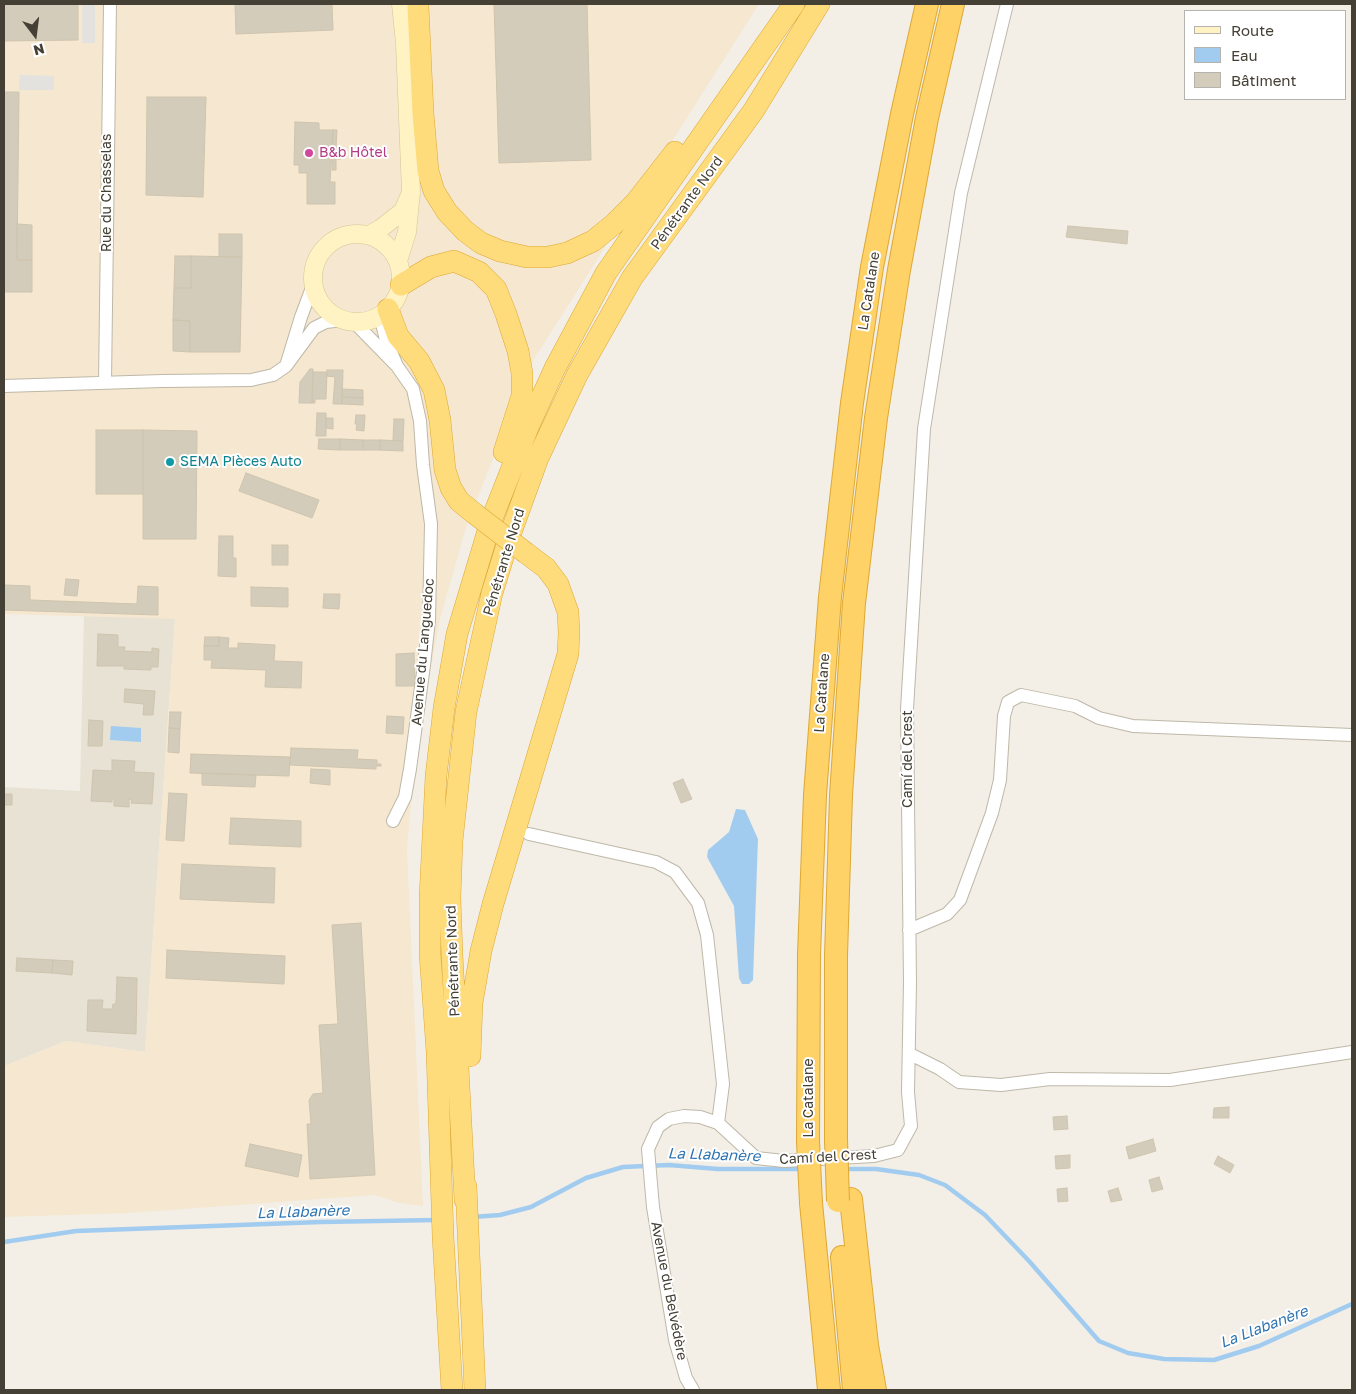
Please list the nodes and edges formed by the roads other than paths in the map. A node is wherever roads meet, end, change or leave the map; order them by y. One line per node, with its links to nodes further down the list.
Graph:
1 (110, 4): 18 (street, Rue du Chasselas)
2 (786, 4): 8 (highway)
3 (794, 4): 20 (highway, Pénétrante Nord)
4 (818, 4): 28 (highway, Pénétrante Nord)
5 (927, 4): 33 (highway, La Catalane, bridge)
6 (953, 4): 29 (highway, La Catalane, bridge)
7 (1007, 4): 24 (street, Camí del Crest)
8 (413, 5): 9 (main road)
9 (411, 192): 10 (main road); 11 (main road)
10 (369, 235): 11 (main road); 12 (main road)
11 (398, 261): 13 (main road)
12 (313, 285): 15 (main road); 16 (street)
13 (401, 285): 14 (main road); 20 (highway)
14 (384, 312): 15 (main road); 17 (street, Avenue du Languedoc); 28 (highway, bridge)
15 (348, 321): 16 (street); 17 (street, Avenue du Languedoc)
16 (286, 366): 18 (street)
17 (398, 366): 22 (street, Avenue du Languedoc)
18 (105, 382): 19 (street)
19 (4, 386)
20 (457, 634): 30 (highway, Pénétrante Nord)
21 (1352, 735): 24 (street)
22 (392, 820)
23 (529, 834): 27 (street)
24 (909, 930): 26 (street, Camí del Crest)
25 (1352, 1052): 26 (street)
26 (910, 1054): 27 (street, Camí del Crest)
27 (718, 1123): 32 (street, Avenue du Belvédère)
28 (465, 1200): 31 (highway)
29 (845, 1200): 34 (highway, La Catalane); 35 (highway)
30 (452, 1390)
31 (475, 1390)
32 (693, 1390)
33 (828, 1390)
34 (854, 1390)
35 (875, 1390)

